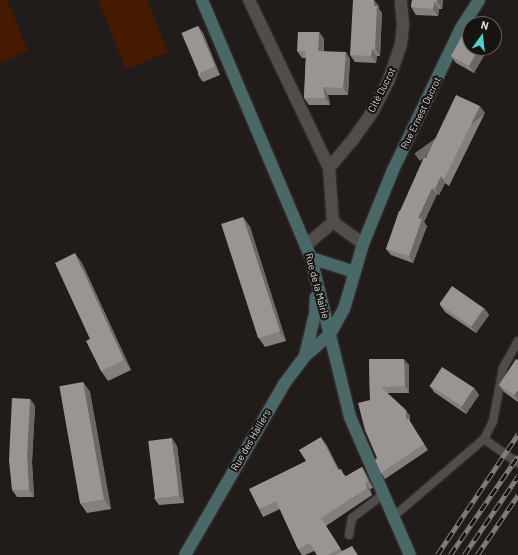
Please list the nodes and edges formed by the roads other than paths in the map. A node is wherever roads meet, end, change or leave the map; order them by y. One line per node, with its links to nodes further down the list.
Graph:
1 (202, 0): 8 (main road, Rue de la Mairie)
2 (248, 0): 5 (street)
3 (400, 0): 5 (street, Cité Ducrot)
4 (479, 0): 7 (main road, Rue Ernest Ducrot)
5 (329, 168): 6 (street)
6 (333, 222): 7 (street); 8 (street)
7 (363, 244): 10 (main road, Rue Ernest Ducrot)
8 (306, 245): 9 (main road, Rue de la Mairie)
9 (311, 258): 10 (main road); 11 (main road, Rue de la Mairie)
10 (355, 272): 12 (main road, Rue des Halliers)
11 (317, 285): 12 (main road, Rue de la Mairie); 14 (main road)
12 (330, 334): 14 (main road, Rue des Halliers); 17 (main road, Rue de la Mairie)
13 (518, 341): 15 (lane)
14 (305, 356): 20 (main road, Rue des Halliers)
15 (484, 439): 16 (lane); 18 (lane)
16 (518, 463)
17 (383, 495): 18 (main road, Rue de la Mairie); 19 (lane)
18 (393, 517): 21 (main road, Rue de la Mairie)
19 (349, 535)
20 (185, 555)
21 (410, 555)

